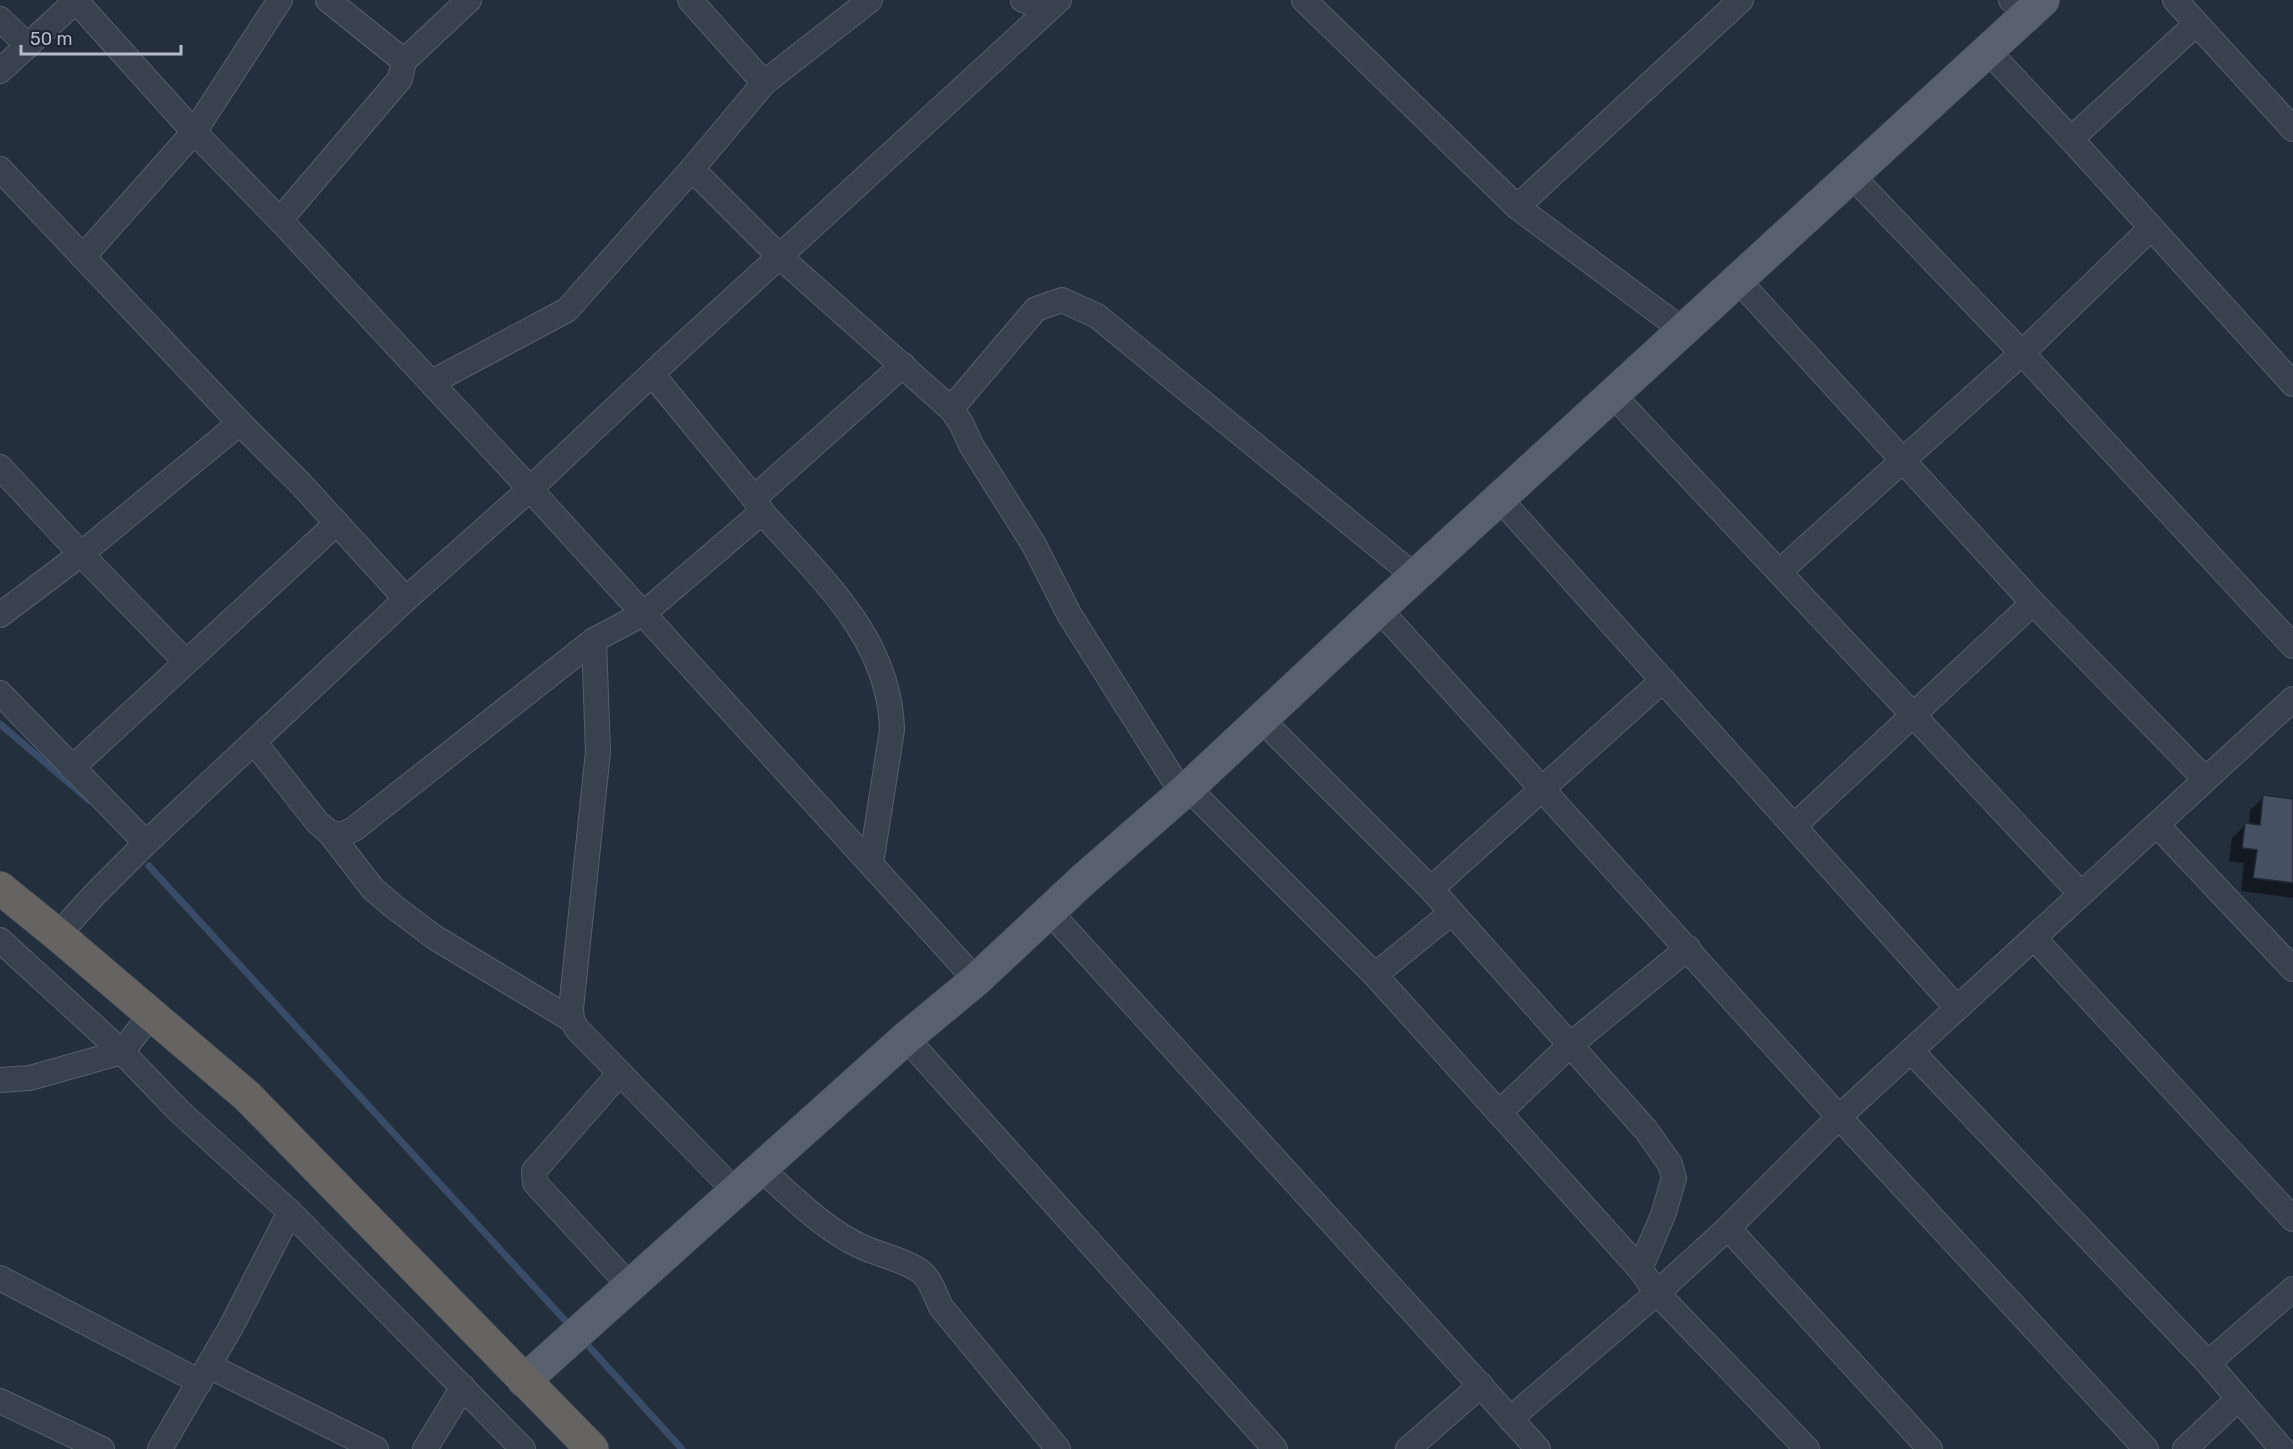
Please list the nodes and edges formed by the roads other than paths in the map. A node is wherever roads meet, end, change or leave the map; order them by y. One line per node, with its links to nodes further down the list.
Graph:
1 (280, 0): 21 (street)
2 (328, 0): 17 (street)
3 (469, 0): 17 (street)
4 (690, 0): 19 (street)
5 (870, 0): 19 (street)
6 (1023, 0): 12 (street)
7 (1304, 0): 26 (street)
8 (1740, 0): 26 (street)
9 (2175, 0): 14 (street)
10 (76, 1): 15 (street); 21 (street)
11 (2028, 4): 16 (main road)
12 (1053, 5): 29 (street)
13 (0, 19): 15 (street)
14 (2196, 24): 20 (street); 22 (street)
15 (28, 46): 18 (street)
16 (1988, 51): 22 (street); 25 (main road)
17 (404, 61): 27 (street)
18 (0, 71)
19 (764, 83): 24 (street)
20 (2293, 129)
21 (194, 132): 27 (street); 30 (street)
22 (2071, 139): 28 (street)
23 (0, 169): 30 (street)
24 (692, 169): 29 (street); 37 (street)
25 (1852, 176): 31 (main road); 33 (street)
26 (1517, 207): 32 (street)
27 (280, 220): 37 (street)
28 (2151, 228): 33 (street); 35 (street)
29 (779, 256): 34 (street); 36 (street)
30 (82, 257): 40 (street)
31 (1738, 280): 32 (main road); 41 (street)
32 (1684, 330): 38 (main road)
33 (2022, 352): 41 (street); 56 (street)
34 (903, 365): 39 (street); 45 (street)
35 (2289, 372)
36 (652, 374): 43 (street); 45 (street)
37 (432, 382): 43 (street)
38 (1614, 395): 44 (main road); 48 (street)
39 (951, 409): 49 (street); 67 (street)
40 (240, 423): 46 (street); 47 (street)
41 (1902, 459): 48 (street); 51 (street)
42 (0, 466): 47 (street)
43 (531, 489): 50 (street); 53 (street)
44 (1500, 499): 49 (main road); 58 (street)
45 (758, 505): 53 (street); 72 (street)
46 (337, 523): 50 (street); 57 (street)
47 (81, 555): 54 (street); 57 (street)
48 (1779, 572): 61 (street)
49 (1416, 577): 52 (main road)
50 (406, 599): 63 (street)
51 (2033, 603): 61 (street); 65 (street)
52 (1378, 609): 62 (main road); 66 (street)
53 (643, 614): 55 (street); 72 (street)
54 (0, 615)
55 (594, 640): 70 (street); 87 (street)
56 (2293, 646)
57 (186, 662): 64 (street)
58 (1663, 680): 66 (street); 69 (street)
59 (0, 693): 64 (street)
60 (2293, 699): 65 (street)
61 (1913, 715): 69 (street); 75 (street)
62 (1261, 719): 67 (main road); 74 (street)
63 (254, 742): 70 (street); 71 (street)
64 (72, 768): 71 (street)
65 (2205, 779): 68 (street)
66 (1543, 788): 74 (street); 81 (street)
67 (1185, 791): 76 (main road); 83 (street)
68 (2157, 825): 75 (street); 82 (street)
69 (1794, 826): 85 (street)
70 (329, 832): 87 (street)
71 (146, 843): 78 (street)
72 (872, 864): 84 (street)
73 (0, 888): 78 (highway)
74 (1431, 889): 77 (street)
75 (2081, 894): 79 (street)
76 (1049, 911): 84 (main road); 109 (street)
77 (1451, 913): 83 (street); 89 (street)
78 (58, 935): 86 (highway)
79 (2034, 938): 85 (street); 99 (street)
80 (0, 940): 91 (street)
81 (1688, 948): 89 (street); 95 (street)
82 (2293, 969)
83 (1375, 975): 94 (street)
84 (976, 980): 88 (main road)
85 (1957, 1008): 90 (street)
86 (150, 1014): 91 (street); 108 (highway)
87 (572, 1020): 92 (street)
88 (906, 1038): 96 (main road); 121 (street)
89 (1570, 1045): 94 (street); 101 (street)
90 (1911, 1051): 95 (street); 106 (street)
91 (122, 1052): 93 (street); 98 (street)
92 (620, 1073): 97 (street); 103 (street)
93 (0, 1080)
94 (1499, 1113): 101 (street)
95 (1839, 1117): 100 (street); 126 (street)
96 (761, 1169): 97 (main road); 120 (street)
97 (735, 1191): 103 (main road)
98 (290, 1212): 107 (street); 110 (street)
99 (2293, 1219)
100 (1728, 1228): 105 (street); 125 (street)
101 (1640, 1269): 105 (street)
102 (0, 1278): 107 (street)
103 (631, 1287): 108 (main road)
104 (2293, 1289): 106 (street)
105 (1657, 1293): 113 (street); 124 (street)
106 (2208, 1363): 111 (street)
107 (204, 1374): 115 (street); 116 (street)
108 (524, 1381): 119 (highway)
109 (1480, 1385): 113 (street); 122 (street)
110 (463, 1387): 117 (street); 118 (street)
111 (2238, 1400): 127 (street); 128 (street)
112 (0, 1401): 114 (street)
113 (1510, 1419): 123 (street)
114 (102, 1449)
115 (160, 1449)
116 (376, 1449)
117 (425, 1449)
118 (523, 1449)
119 (592, 1449)
120 (1058, 1449)
121 (1275, 1449)
122 (1408, 1449)
123 (1538, 1449)
124 (1807, 1449)
125 (1930, 1449)
126 (2146, 1449)
127 (2185, 1449)
128 (2282, 1449)

